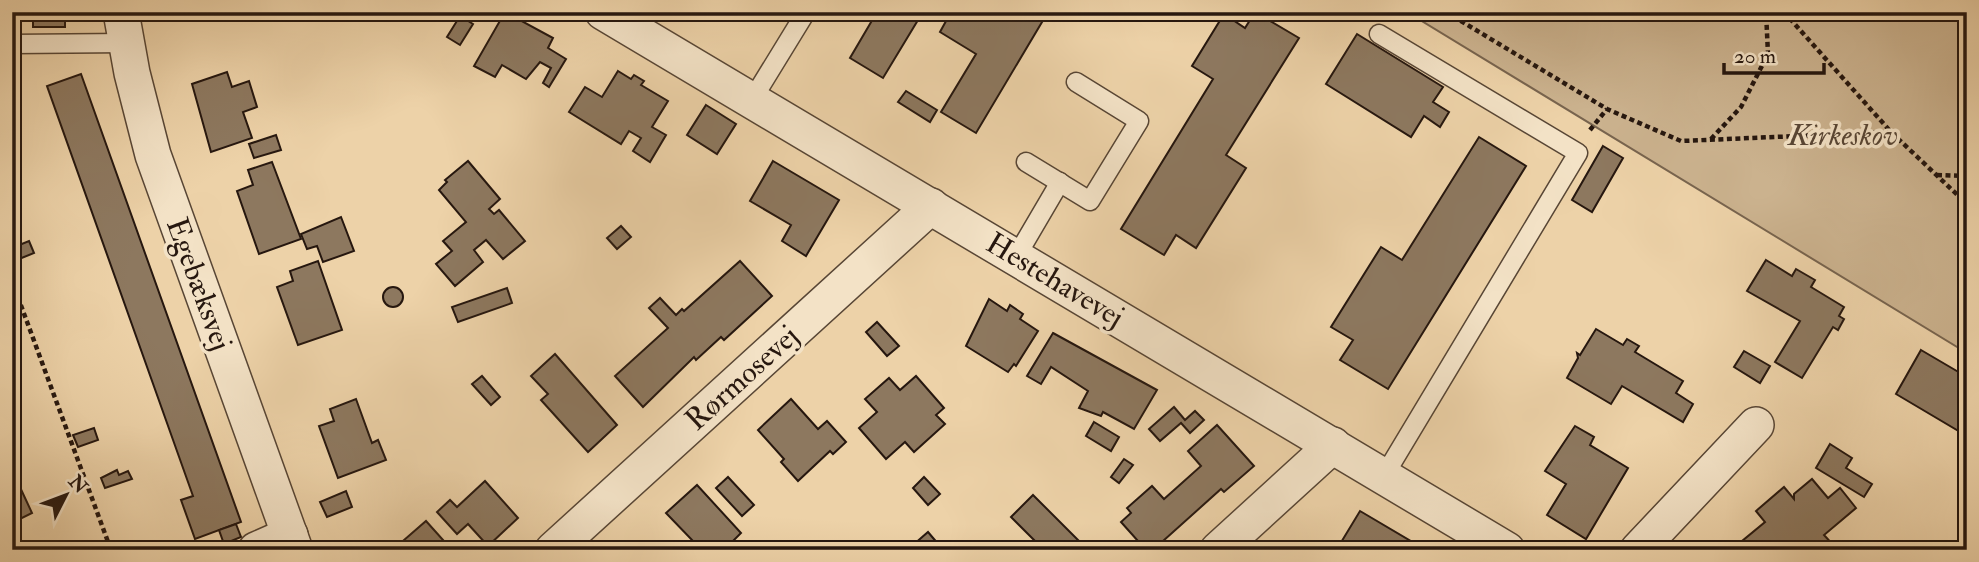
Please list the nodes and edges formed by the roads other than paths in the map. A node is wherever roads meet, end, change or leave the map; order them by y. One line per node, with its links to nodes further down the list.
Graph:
1 (603, 12): 7 (street, Hestehavevej)
2 (806, 12): 7 (lane)
3 (124, 28): 5 (lane); 15 (street, Egebæksvej)
4 (1379, 34): 14 (lane)
5 (12, 44)
6 (1076, 82): 9 (lane)
7 (752, 100): 10 (street, Hestehavevej)
8 (1026, 162): 9 (lane)
9 (1060, 182): 11 (lane)
10 (931, 206): 11 (street, Hestehavevej); 17 (street, Rørmosevej)
11 (1016, 257): 13 (street, Hestehavevej)
12 (1756, 425): 20 (street)
13 (1332, 445): 14 (street, Hestehavevej); 18 (street)
14 (1384, 476): 19 (street, Hestehavevej)
15 (293, 542): 16 (street)
16 (256, 550)
17 (553, 550)
18 (1218, 550)
19 (1507, 550)
20 (1638, 550)

